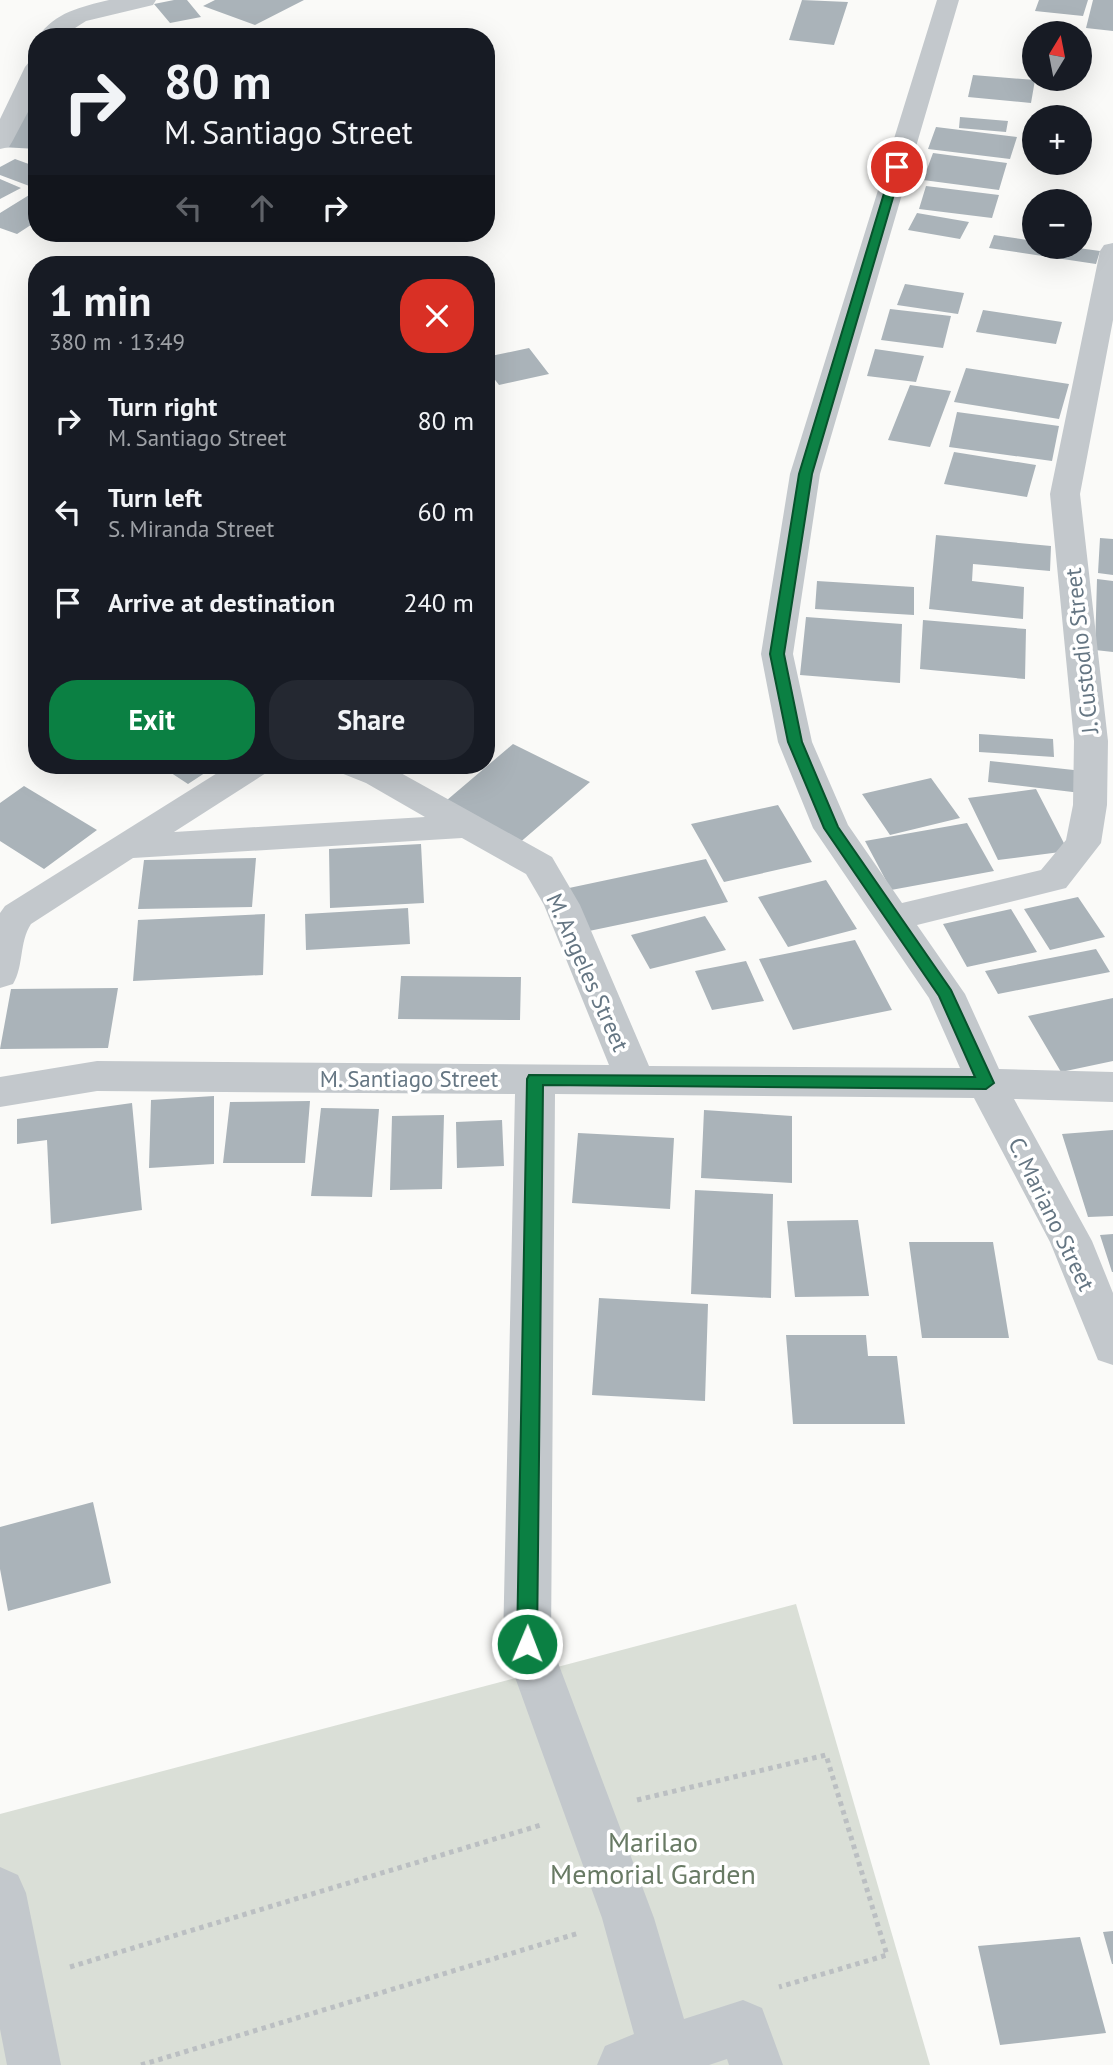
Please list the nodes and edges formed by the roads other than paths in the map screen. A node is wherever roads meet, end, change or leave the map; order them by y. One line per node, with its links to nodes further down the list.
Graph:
1 (145, 0): 3 (street)
2 (948, 0): 12 (street, C. Mariano Street)
3 (57, 28)
4 (28, 79): 5 (street)
5 (12, 101): 6 (street)
6 (0, 142)
7 (1113, 251): 12 (street, J. Custodio Street)
8 (240, 774): 11 (street)
9 (376, 774): 10 (street, M. Angeles Street)
10 (467, 826): 11 (street); 15 (street, M. Angeles Street)
11 (123, 847): 13 (street)
12 (893, 918): 16 (street, C. Mariano Street)
13 (0, 975)
14 (535, 1079): 15 (street, M. Santiago Street); 18 (street, M. Santiago Street); 22 (street)
15 (635, 1080): 16 (street, M. Santiago Street)
16 (986, 1083): 17 (street, M. Santiago Street); 19 (street, C. Mariano Street)
17 (1113, 1087)
18 (0, 1092)
19 (1113, 1347)
20 (0, 1893): 23 (street)
21 (749, 2046): 22 (street)
22 (645, 2057)
23 (34, 2065)

